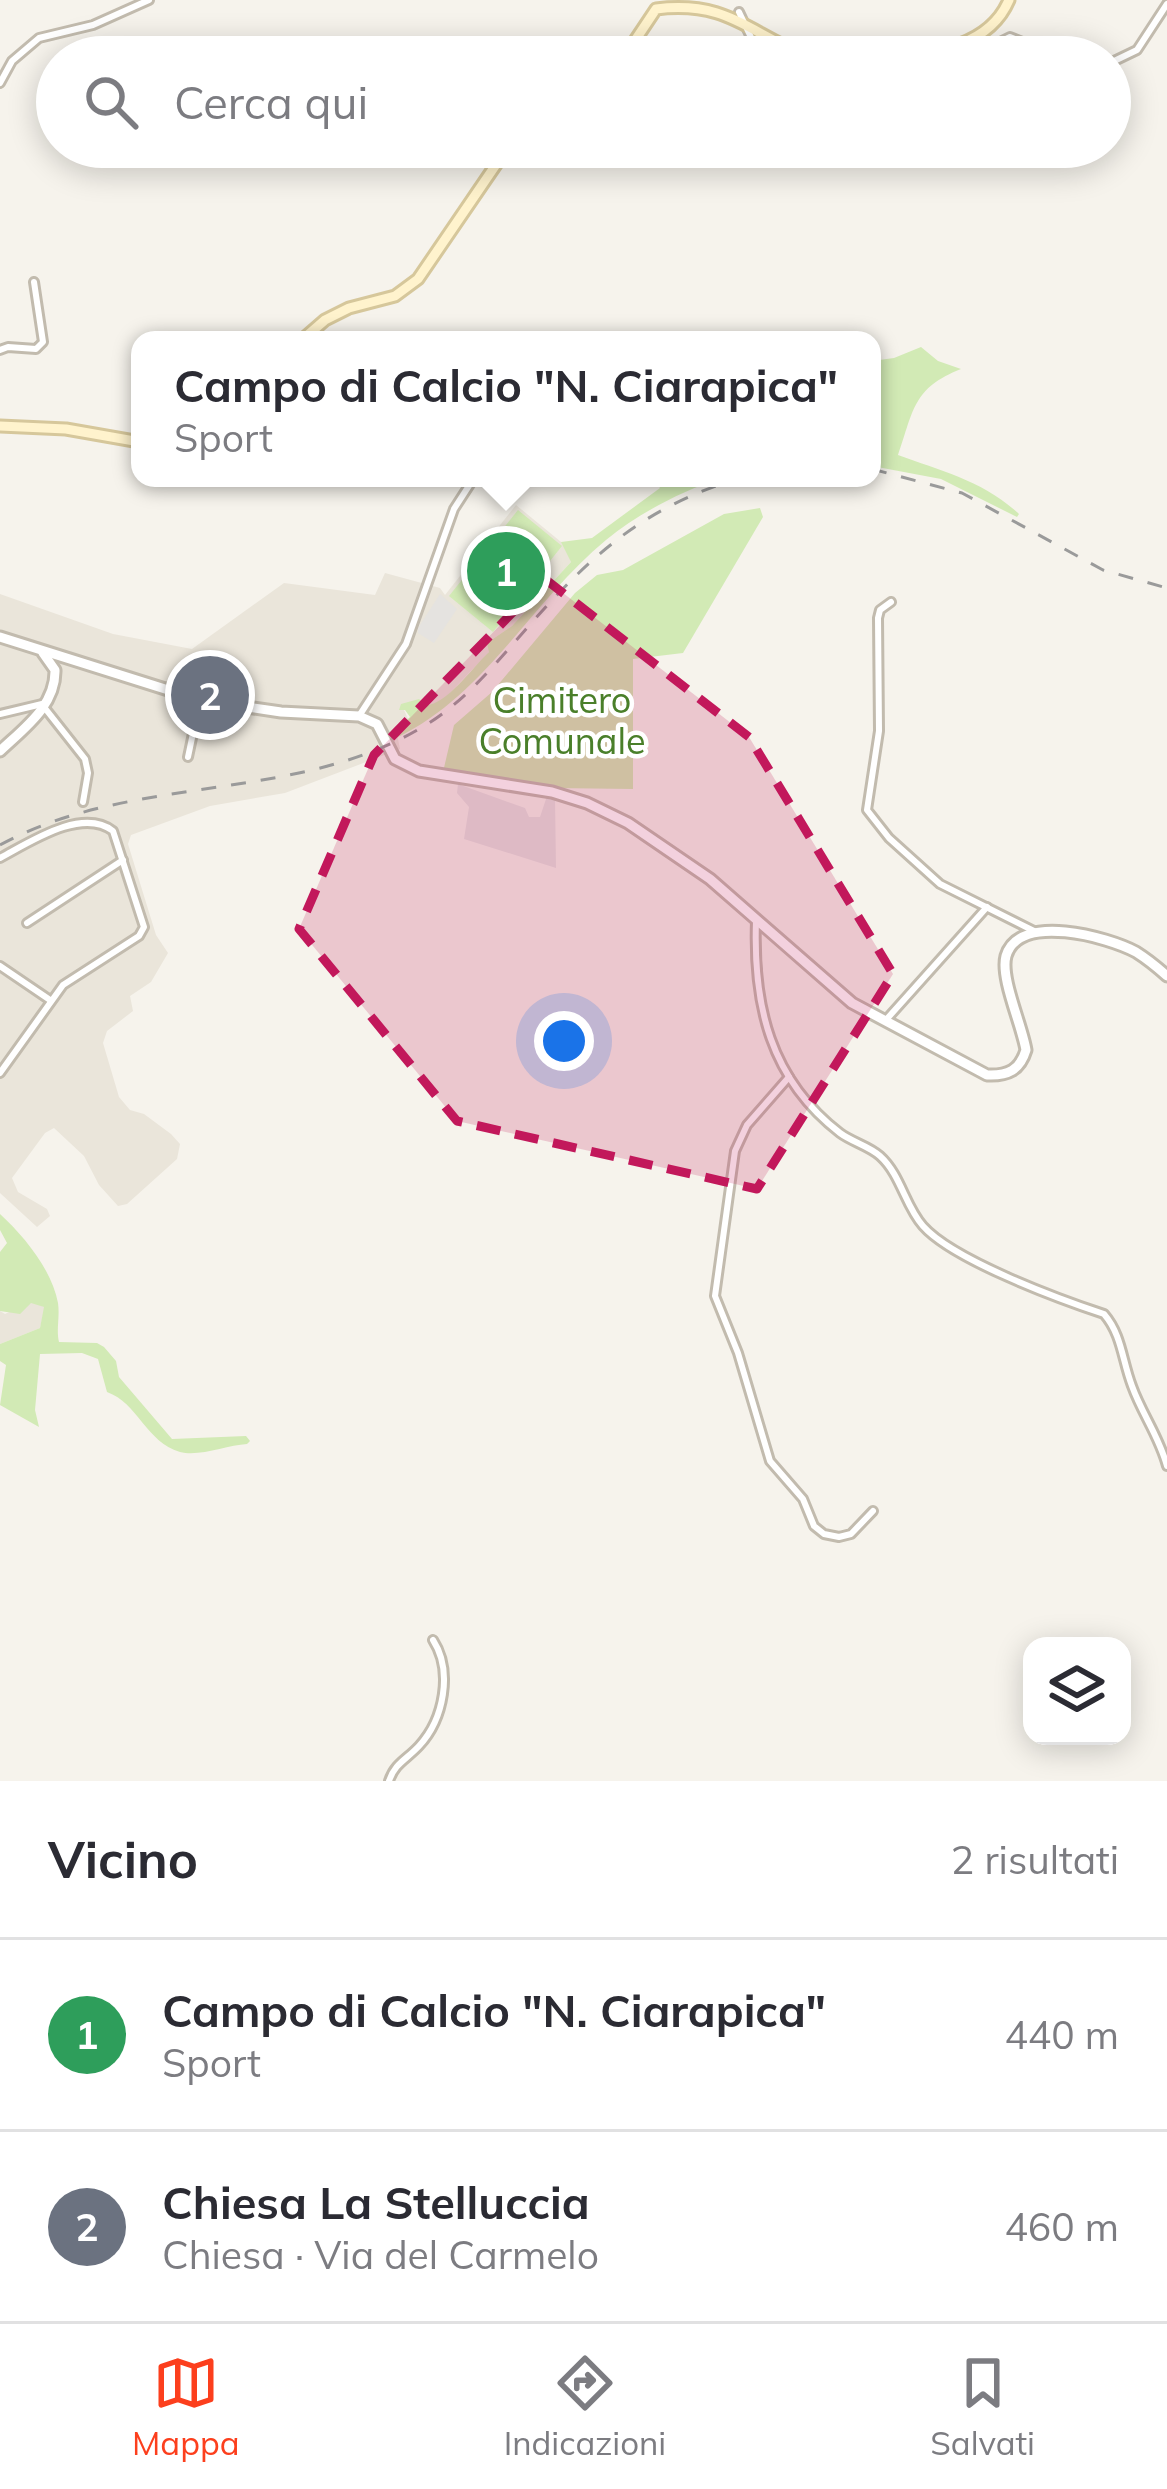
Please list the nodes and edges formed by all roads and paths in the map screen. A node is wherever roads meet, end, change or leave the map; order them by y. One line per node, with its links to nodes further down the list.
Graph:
1 (149, 0): 5 (street)
2 (1010, 0): 9 (main road)
3 (1167, 4): 11 (street)
4 (739, 12): 6 (main road); 7 (street); 8 (main road)
5 (47, 36)
6 (638, 36)
7 (750, 36)
8 (777, 36)
9 (974, 36)
10 (36, 40): 12 (street)
11 (1131, 53)
12 (0, 83)
13 (494, 168): 15 (main road)
14 (34, 282): 16 (street)
15 (314, 331)
16 (0, 350)
17 (0, 426): 18 (main road)
18 (131, 440)
19 (468, 487): 30 (street)
20 (891, 602): 36 (street)
21 (0, 637): 22 (street)
22 (39, 649): 23 (street); 24 (street)
23 (71, 660): 24 (street); 25 (street)
24 (55, 670): 28 (street)
25 (173, 693): 26 (street); 27 (street)
26 (200, 700): 27 (street); 32 (street)
27 (237, 703): 30 (street)
28 (45, 706): 29 (street); 31 (street); 33 (street)
29 (0, 715)
30 (359, 716): 37 (street)
31 (0, 751)
32 (188, 757)
33 (83, 802)
34 (0, 859): 35 (street)
35 (123, 860): 38 (street); 42 (street)
36 (987, 908): 39 (street); 43 (street)
37 (756, 917): 43 (street); 45 (street)
38 (27, 923)
39 (1036, 932): 41 (street); 43 (street)
40 (0, 966): 42 (street)
41 (1167, 976)
42 (50, 1000): 44 (street)
43 (884, 1021)
44 (0, 1073)
45 (789, 1077): 46 (street); 47 (street)
46 (1167, 1466)
47 (873, 1511)
48 (433, 1640): 49 (street)
49 (388, 1781)

